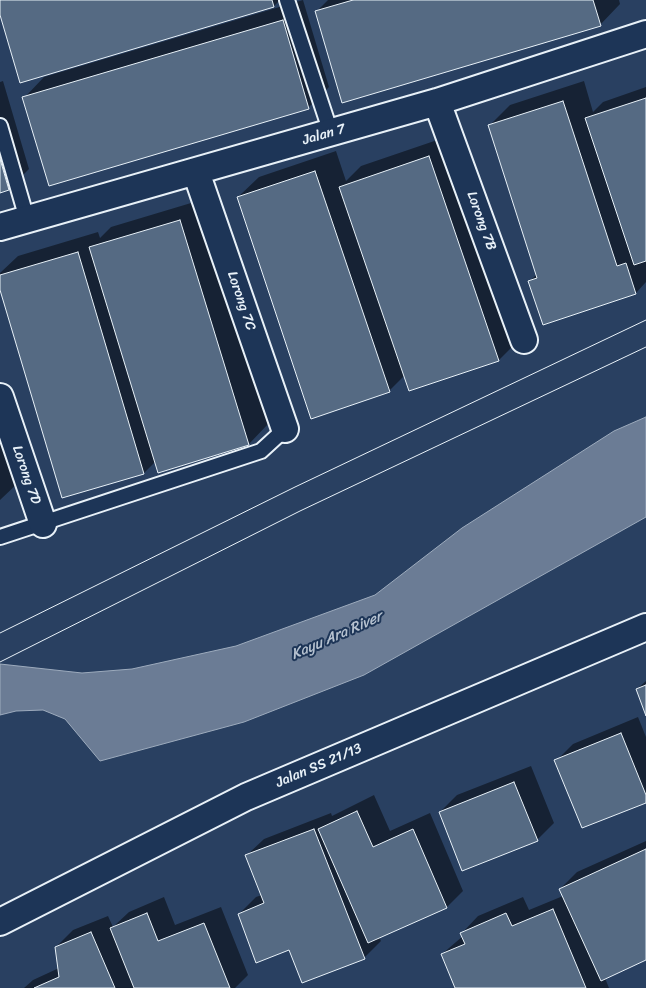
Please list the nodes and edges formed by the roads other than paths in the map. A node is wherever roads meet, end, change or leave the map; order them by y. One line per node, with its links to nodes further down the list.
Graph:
1 (286, 0): 5 (lane)
2 (646, 34): 3 (street, Jalan 7)
3 (437, 102): 5 (street, Jalan 7); 9 (street, Lorong 7B)
4 (0, 126): 7 (lane)
5 (331, 133): 6 (street, Jalan 7)
6 (196, 172): 7 (street, Jalan 7); 11 (street, Lorong 7C)
7 (27, 219): 8 (street, Jalan 7)
8 (0, 226)
9 (524, 340)
10 (0, 397): 12 (street, Lorong 7D)
11 (285, 429): 12 (lane)
12 (43, 524): 13 (lane)
13 (0, 537)
14 (646, 626): 15 (street, Jalan SS 21/13)
15 (0, 922)

